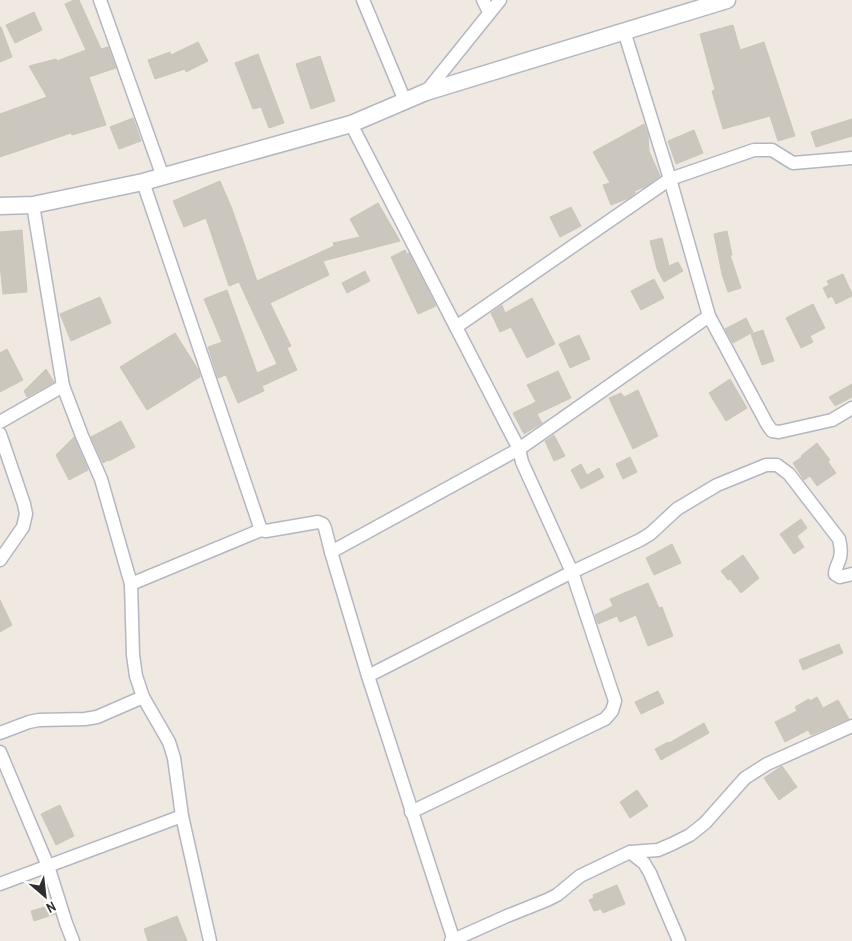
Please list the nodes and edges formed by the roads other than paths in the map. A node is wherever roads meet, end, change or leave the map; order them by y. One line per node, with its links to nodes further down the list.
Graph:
1 (100, 0): 12 (street)
2 (363, 0): 9 (street)
3 (483, 0): 6 (street)
4 (500, 0): 6 (street)
5 (727, 0): 7 (street)
6 (489, 12): 8 (street)
7 (624, 32): 8 (street); 13 (street)
8 (426, 92): 9 (street)
9 (405, 101): 10 (street)
10 (351, 124): 12 (street); 18 (street)
11 (852, 158): 13 (street)
12 (163, 177): 14 (street)
13 (670, 180): 17 (street); 18 (street)
14 (144, 182): 15 (street); 24 (street)
15 (33, 205): 16 (street); 19 (street)
16 (0, 206)
17 (709, 316): 20 (street); 23 (street)
18 (456, 327): 23 (street)
19 (63, 386): 21 (street); 29 (street)
20 (852, 408)
21 (0, 422)
22 (0, 434): 26 (street)
23 (518, 449): 25 (street); 27 (street)
24 (261, 530): 25 (street); 29 (street)
25 (331, 552): 30 (street)
26 (0, 560)
27 (572, 572): 28 (street); 30 (street); 35 (street)
28 (852, 574)
29 (131, 584): 31 (street)
30 (368, 676): 35 (street)
31 (143, 697): 33 (street); 36 (street)
32 (852, 726): 37 (street)
33 (0, 733)
34 (0, 752): 38 (street)
35 (412, 812): 42 (street)
36 (182, 816): 38 (street); 41 (street)
37 (630, 852): 42 (street); 43 (street)
38 (48, 866): 39 (street); 40 (street)
39 (0, 884)
40 (73, 941)
41 (210, 941)
42 (453, 941)
43 (679, 941)

